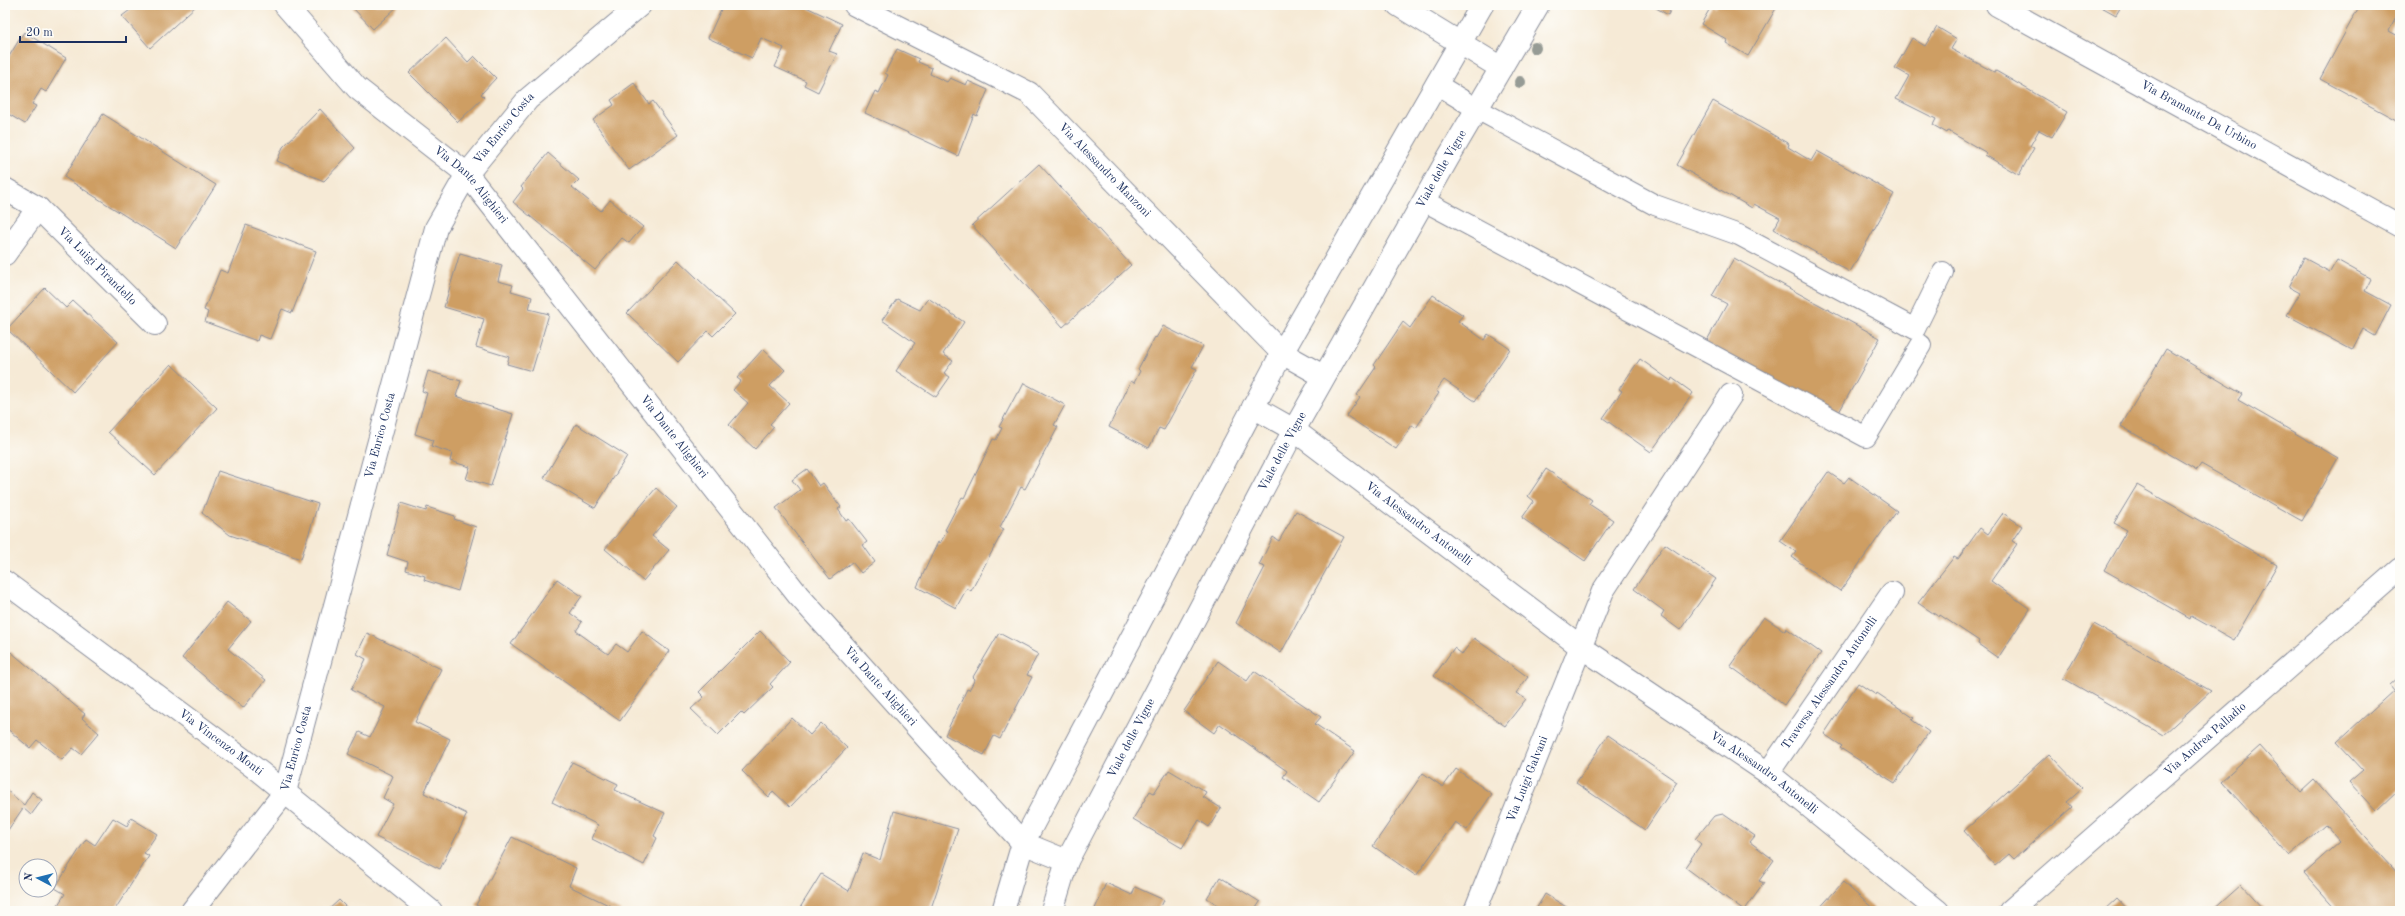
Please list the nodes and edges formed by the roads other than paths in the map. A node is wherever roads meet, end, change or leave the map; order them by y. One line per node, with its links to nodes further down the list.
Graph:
1 (285, 5): 12 (street, Via Dante Alighieri)
2 (640, 5): 12 (street, Via Enrico Costa)
3 (855, 5): 21 (street, Via Alessandro Manzoni)
4 (1398, 5): 8 (street)
5 (1482, 5): 8 (street)
6 (1538, 5): 9 (street, Viale delle Vigne)
7 (1997, 5): 16 (street, Via Bramante Da Urbino)
8 (1459, 43): 9 (street); 10 (street)
9 (1501, 68): 11 (street, Viale delle Vigne)
10 (1436, 84): 11 (lane); 21 (street)
11 (1477, 109): 14 (street, Viale delle Vigne); 18 (lane)
12 (467, 174): 31 (street, Via Enrico Costa); 32 (street, Via Dante Alighieri)
13 (5, 189): 15 (street, Via Luigi Pirandello)
14 (1424, 201): 20 (lane); 22 (street, Viale delle Vigne)
15 (38, 208): 17 (street); 19 (street, Via Luigi Pirandello)
16 (2400, 226)
17 (5, 254)
18 (1943, 272)
19 (155, 324)
20 (1921, 345)
21 (1282, 353): 22 (street, Via Alessandro Manzoni); 24 (street)
22 (1323, 376): 25 (street, Viale delle Vigne)
23 (1731, 395): 29 (street)
24 (1253, 407): 25 (street, Via Alessandro Antonelli); 32 (street)
25 (1294, 430): 29 (street, Via Alessandro Antonelli); 33 (street, Viale delle Vigne)
26 (2400, 569): 40 (street, Via Andrea Palladio)
27 (5, 582): 31 (street, Via Vincenzo Monti)
28 (1892, 593): 30 (street, Traversa Alessandro Antonelli)
29 (1581, 647): 30 (street, Via Alessandro Antonelli); 38 (street, Via Luigi Galvani)
30 (1768, 773): 39 (street, Via Alessandro Antonelli)
31 (285, 792): 34 (street, Via Enrico Costa); 35 (street, Via Vincenzo Monti)
32 (1023, 843): 33 (street, Via Dante Alighieri); 36 (street)
33 (1067, 861): 37 (street, Viale delle Vigne)
34 (192, 911)
35 (431, 911)
36 (1003, 911)
37 (1052, 911)
38 (1475, 911)
39 (1938, 911)
40 (2010, 911)

